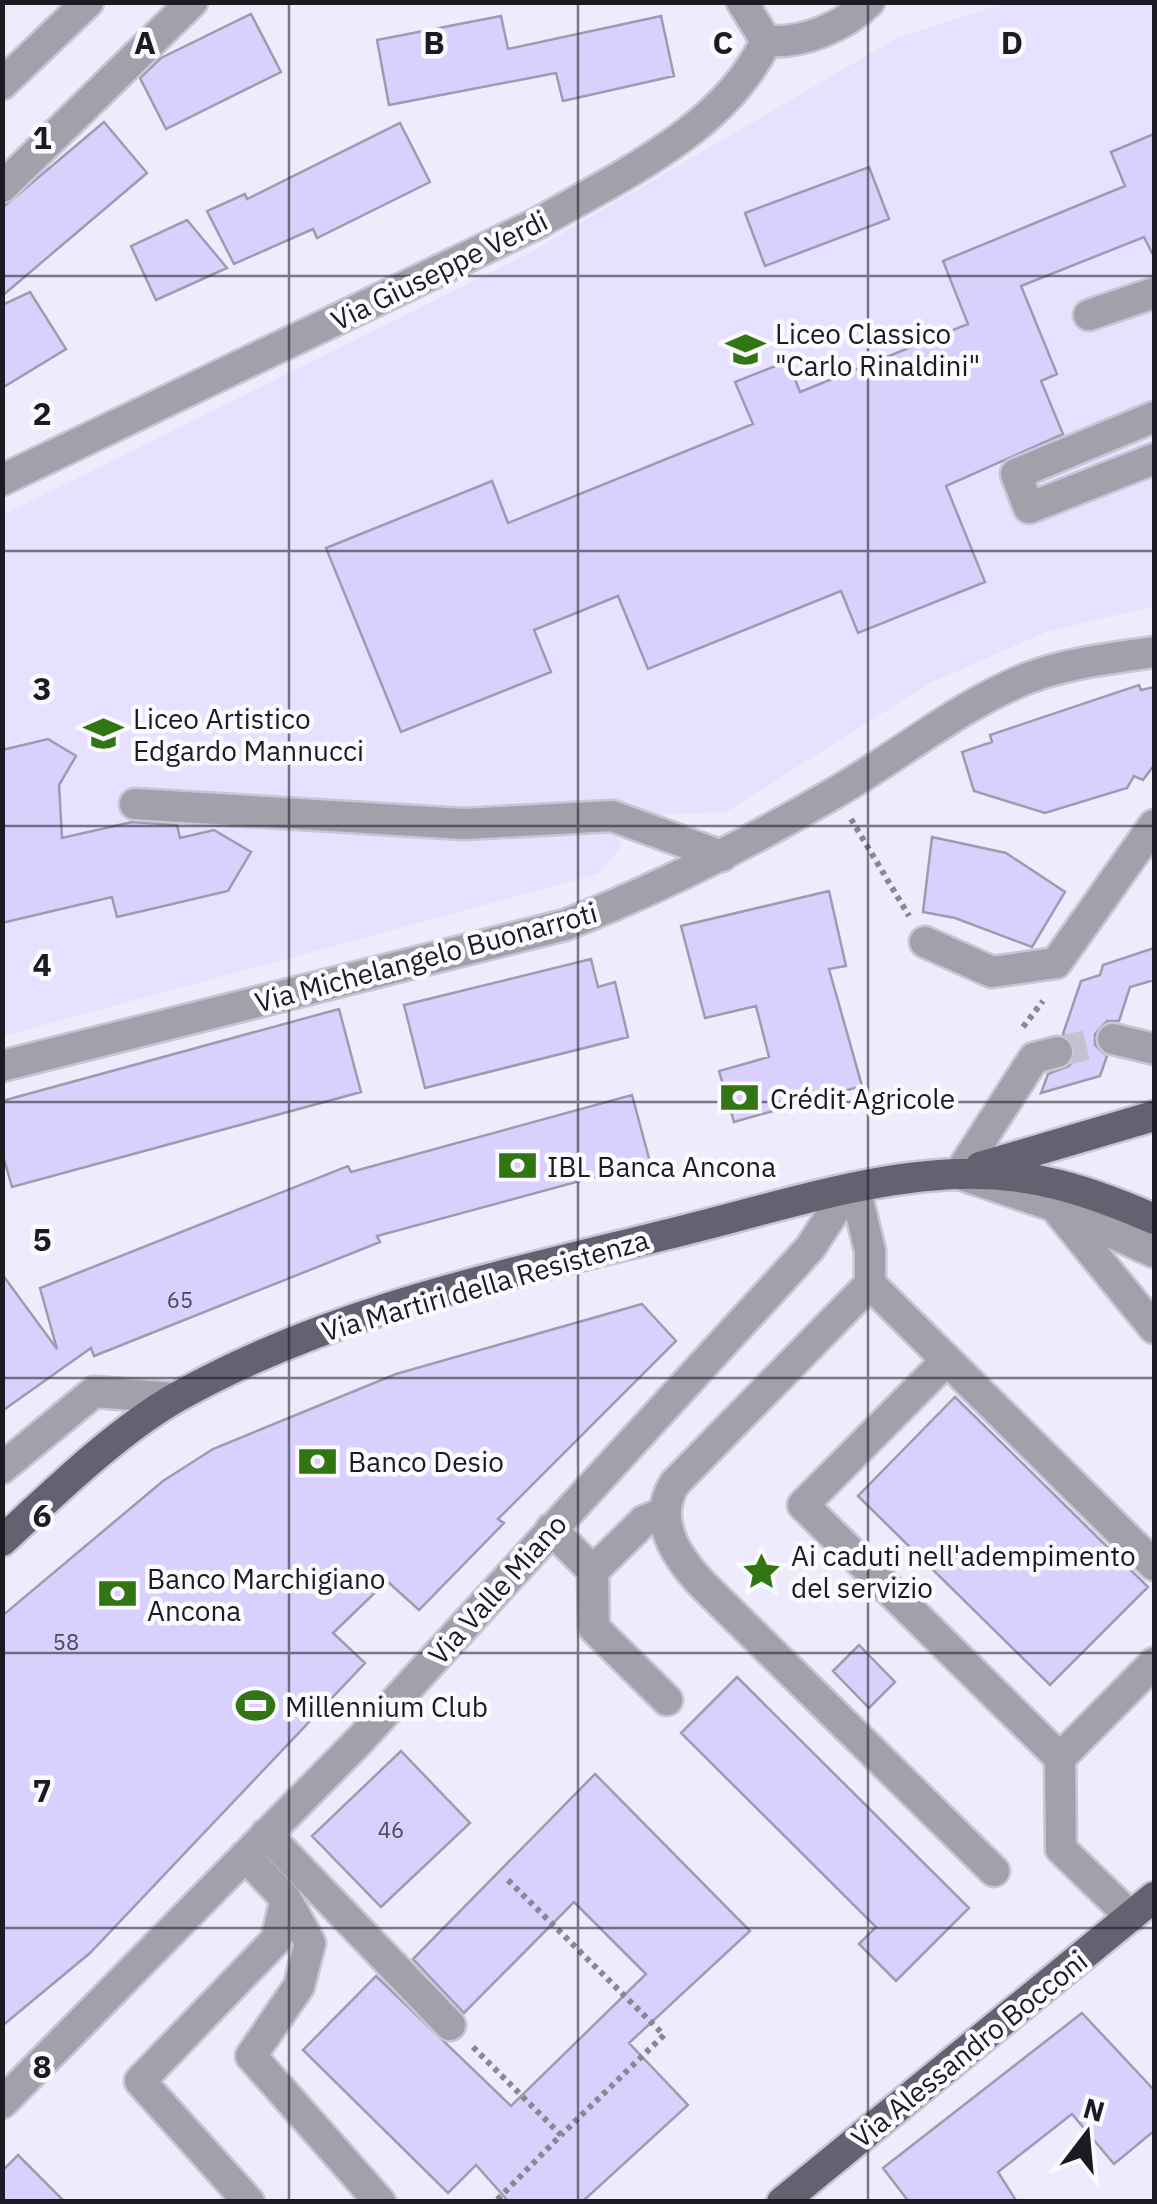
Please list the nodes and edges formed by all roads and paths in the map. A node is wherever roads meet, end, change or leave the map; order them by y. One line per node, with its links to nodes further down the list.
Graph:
1 (88, 2): 6 (street)
2 (192, 2): 7 (street)
3 (742, 2): 5 (street)
4 (869, 2): 5 (street)
5 (766, 41): 12 (street, Via Giuseppe Verdi)
6 (2, 84)
7 (2, 187)
8 (1154, 293): 9 (street)
9 (1089, 316)
10 (1154, 416): 11 (street)
11 (1154, 459)
12 (2, 480)
13 (1154, 652): 14 (street, Via Michelangelo Buonarroti)
14 (835, 793): 17 (street, Via Michelangelo Buonarroti); 18 (path)
15 (135, 804): 17 (street)
16 (1154, 825): 18 (street)
17 (722, 856): 22 (street, Via Michelangelo Buonarroti)
18 (925, 942)
19 (1113, 1039): 20 (street)
20 (1154, 1049)
21 (1057, 1052): 24 (street)
22 (2, 1066)
23 (1153, 1115): 24 (main road)
24 (959, 1174): 25 (main road, Via Martiri della Resistenza); 26 (street); 27 (main road)
25 (852, 1188): 29 (street); 32 (main road, Via Martiri della Resistenza); 35 (street, Via Valle Miano)
26 (1054, 1206): 28 (street); 30 (street)
27 (1154, 1219)
28 (1154, 1252)
29 (870, 1284): 31 (street); 34 (street)
30 (1154, 1328)
31 (947, 1360): 37 (street); 41 (street)
32 (175, 1398): 33 (street); 36 (main road, Via Martiri della Resistenza)
33 (2, 1468)
34 (666, 1512): 38 (street); 43 (street)
35 (551, 1530): 38 (street); 42 (street, Via Valle Miano)
36 (2, 1541)
37 (1154, 1565)
38 (593, 1571): 40 (street)
39 (1154, 1663): 41 (street)
40 (666, 1700)
41 (1060, 1758): 47 (street)
42 (256, 1845): 46 (street); 48 (street); 49 (street, Via Valle Miano)
43 (994, 1871)
44 (508, 1880): 50 (path)
45 (1154, 1896): 47 (main road, Via Alessandro Bocconi)
46 (286, 1899): 51 (street); 52 (street)
47 (1130, 1917): 54 (main road, Via Alessandro Bocconi)
48 (450, 2025): 50 (path)
49 (2, 2103)
50 (561, 2135): 53 (path)
51 (249, 2202)
52 (380, 2202)
53 (495, 2202)
54 (782, 2202)

